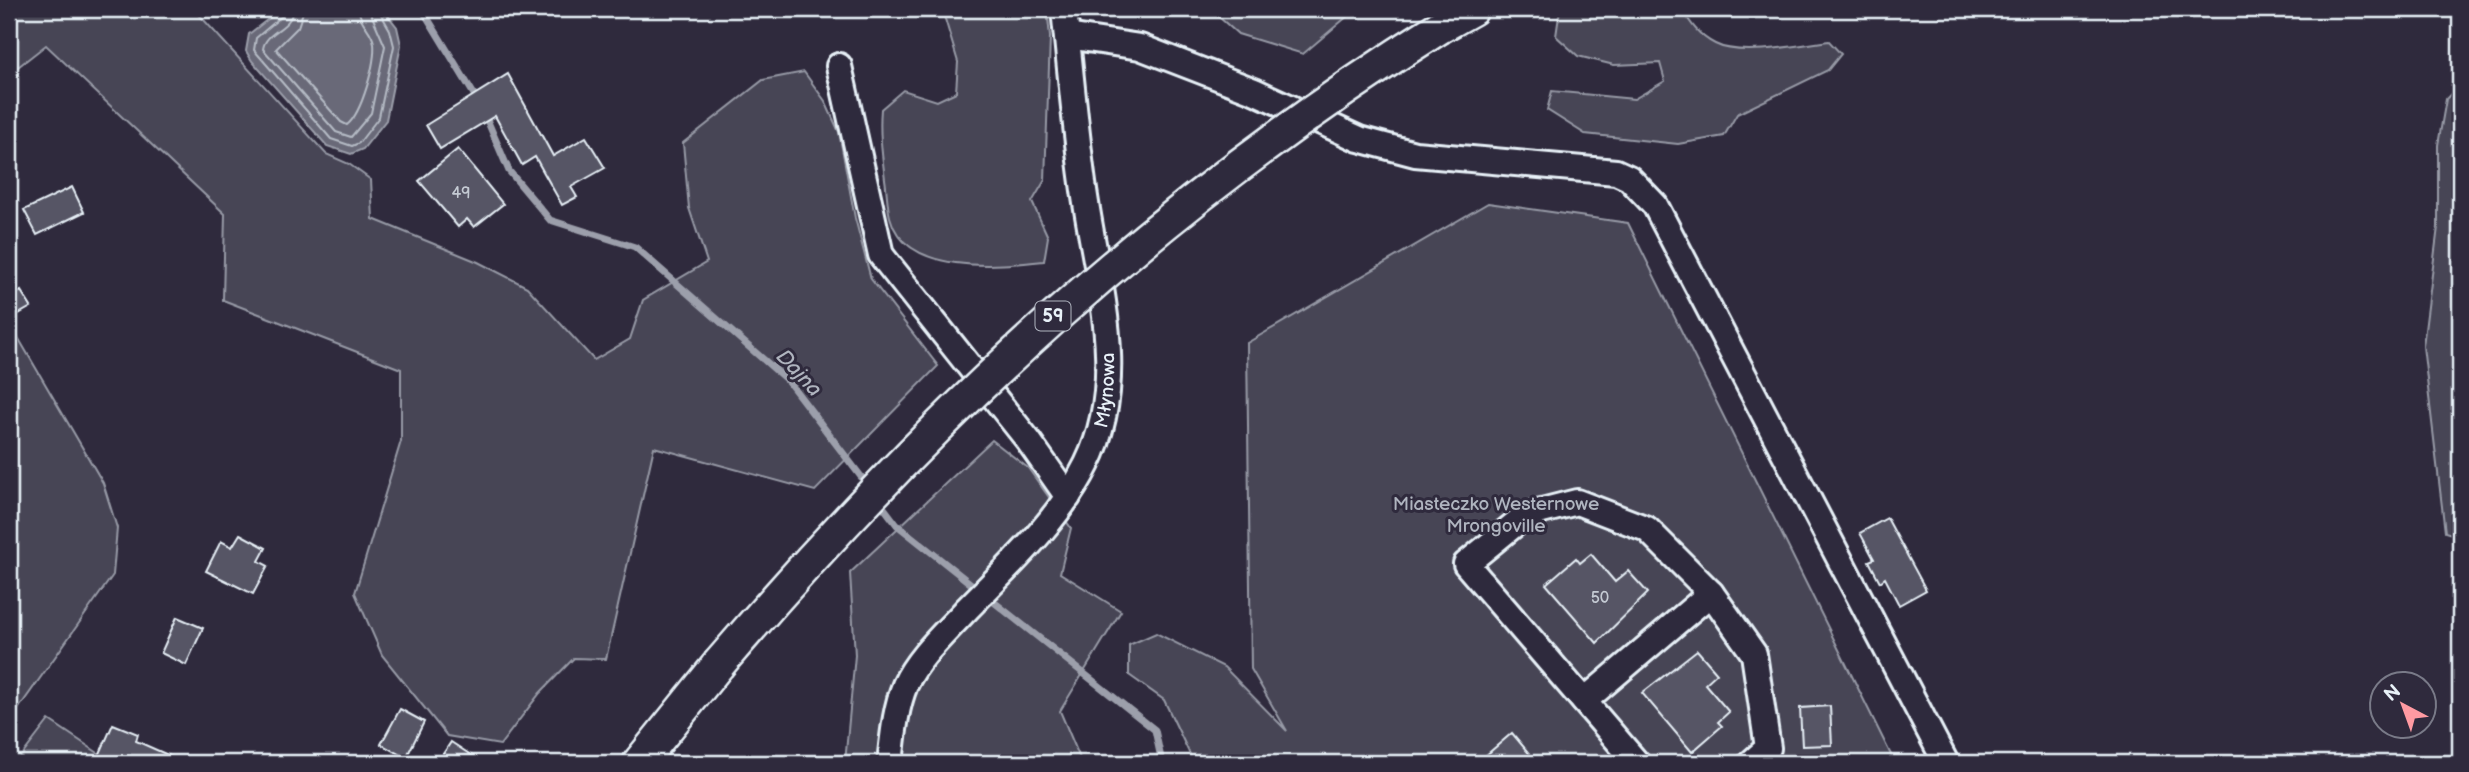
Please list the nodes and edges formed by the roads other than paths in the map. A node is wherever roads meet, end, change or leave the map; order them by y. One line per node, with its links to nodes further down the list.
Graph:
1 (1064, 9): 3 (street, Młynowa)
2 (1472, 9): 9 (main road, 59, bridge)
3 (1067, 36): 5 (street, Młynowa); 12 (street)
4 (839, 66): 5 (street)
5 (1068, 498): 10 (street, Młynowa)
6 (1711, 593): 7 (street); 7 (street); 8 (street)
7 (1584, 701): 11 (street)
8 (1763, 758)
9 (639, 763)
10 (890, 763)
11 (1637, 763)
12 (1946, 763)

